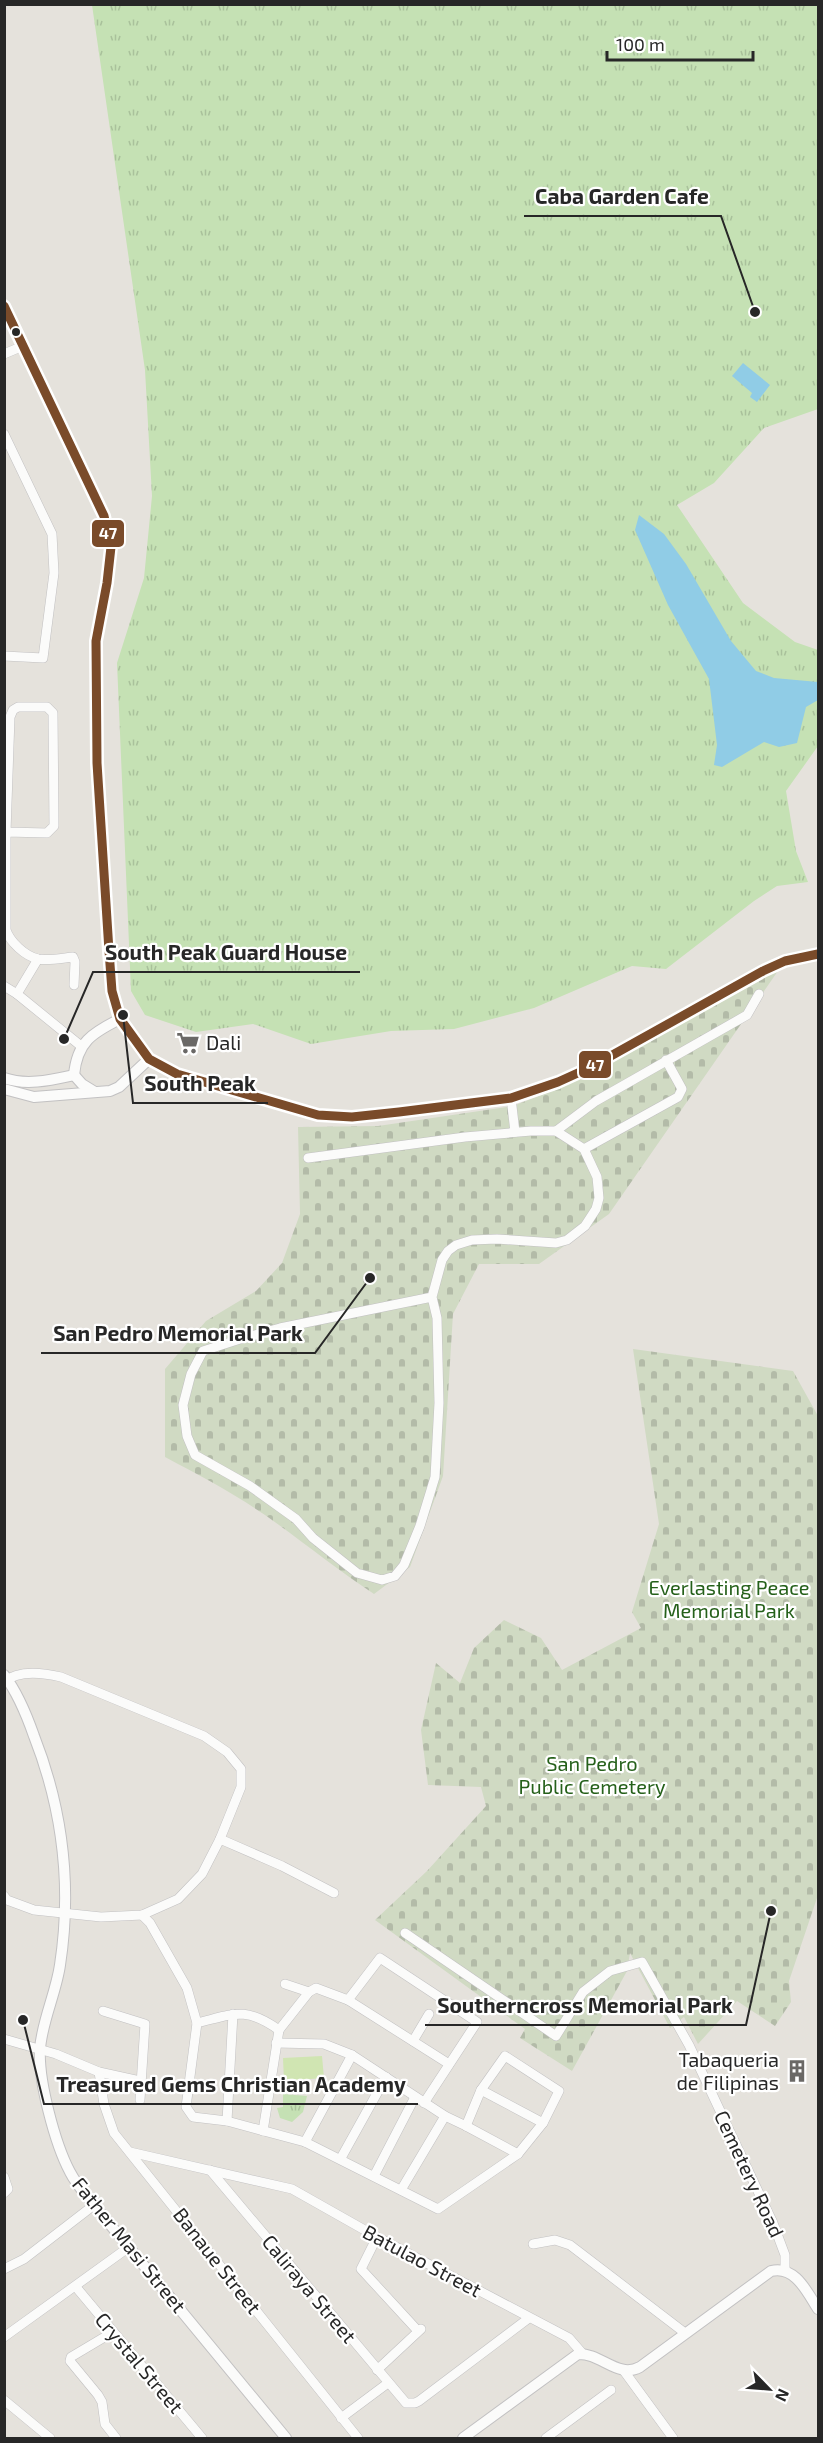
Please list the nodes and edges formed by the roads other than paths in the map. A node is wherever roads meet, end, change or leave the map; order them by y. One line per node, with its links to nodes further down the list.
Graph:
1 (4, 306): 2 (street)
2 (23, 346): 3 (street); 13 (street)
3 (4, 354)
4 (4, 434): 5 (street)
5 (4, 656)
6 (6, 832): 6 (street); 8 (street)
7 (819, 954): 21 (street)
8 (38, 959): 9 (street); 12 (street)
9 (74, 985)
10 (4, 986): 12 (street)
11 (759, 993): 16 (street)
12 (17, 994): 14 (street)
13 (120, 1019): 14 (street); 15 (street)
14 (81, 1046): 17 (street)
15 (149, 1059): 20 (street); 21 (street)
16 (666, 1060): 22 (street); 24 (street)
17 (74, 1075): 18 (street); 20 (street)
18 (4, 1078)
19 (4, 1089): 20 (street)
20 (95, 1092)
21 (511, 1098): 23 (street)
22 (556, 1131): 23 (street); 24 (street)
23 (515, 1132): 25 (street)
24 (584, 1149): 26 (street)
25 (308, 1158)
26 (432, 1297): 26 (street)
27 (6, 1679): 28 (street); 31 (street, Father Masi Street)
28 (220, 1839): 29 (street); 32 (street)
29 (334, 1893)
30 (4, 1896): 31 (street)
31 (66, 1914): 32 (street); 45 (street, Father Masi Street)
32 (142, 1915): 40 (street)
33 (405, 1933): 73 (street, Cemetery Road)
34 (285, 1984): 35 (street)
35 (309, 1992): 36 (street); 41 (street)
36 (348, 2000): 43 (street); 47 (street)
37 (103, 2012): 50 (street)
38 (233, 2014): 40 (street); 41 (street); 55 (street)
39 (429, 2014): 43 (street)
40 (197, 2023): 55 (street)
41 (279, 2030): 44 (street)
42 (4, 2039): 45 (street)
43 (413, 2041): 47 (street)
44 (276, 2043): 46 (street); 58 (street)
45 (40, 2049): 48 (street); 68 (street, Father Masi Street)
46 (352, 2055): 49 (street); 59 (street)
47 (449, 2064): 53 (street)
48 (99, 2072): 50 (street); 60 (street, Banaue Street)
49 (386, 2077): 53 (street); 62 (street)
50 (140, 2081): 52 (street)
51 (482, 2090): 56 (street); 56 (street); 57 (street)
52 (140, 2100)
53 (420, 2100): 54 (street); 64 (street)
54 (445, 2116): 57 (street); 66 (street)
55 (227, 2121): 58 (street)
56 (543, 2123): 61 (street)
57 (466, 2126): 61 (street)
58 (263, 2131): 59 (street)
59 (305, 2142): 62 (street)
60 (130, 2151): 63 (street, Batulao Street); 86 (street, Banaue Street)
61 (518, 2154): 66 (street)
62 (341, 2158): 64 (street)
63 (210, 2170): 69 (street, Batulao Street); 81 (street, Caliraya Street)
64 (374, 2176): 66 (street)
65 (4, 2177): 67 (street)
66 (401, 2190)
67 (4, 2193)
68 (94, 2205): 71 (street, Father Masi Street); 72 (street)
69 (377, 2237): 76 (street, Batulao Street); 81 (street)
70 (533, 2244): 78 (street)
71 (129, 2247): 74 (street); 90 (street, Father Masi Street)
72 (4, 2269)
73 (785, 2270): 75 (street); 78 (street)
74 (76, 2287): 77 (street, Crystal Street); 79 (street)
75 (819, 2308)
76 (529, 2318): 80 (street, Batulao Street); 83 (street, Caliraya Street)
77 (113, 2332): 88 (street); 89 (street, Crystal Street)
78 (685, 2333): 82 (street)
79 (4, 2337)
80 (582, 2353): 82 (street, Batulao Street); 92 (street)
81 (377, 2370): 83 (street, Caliraya Street)
82 (624, 2371): 94 (street)
83 (388, 2383): 86 (street)
84 (611, 2390): 93 (street)
85 (4, 2400): 87 (street)
86 (341, 2418): 91 (street, Banaue Street)
87 (50, 2439)
88 (116, 2439)
89 (202, 2439)
90 (286, 2439)
91 (358, 2439)
92 (463, 2439)
93 (546, 2439)
94 (673, 2439)

